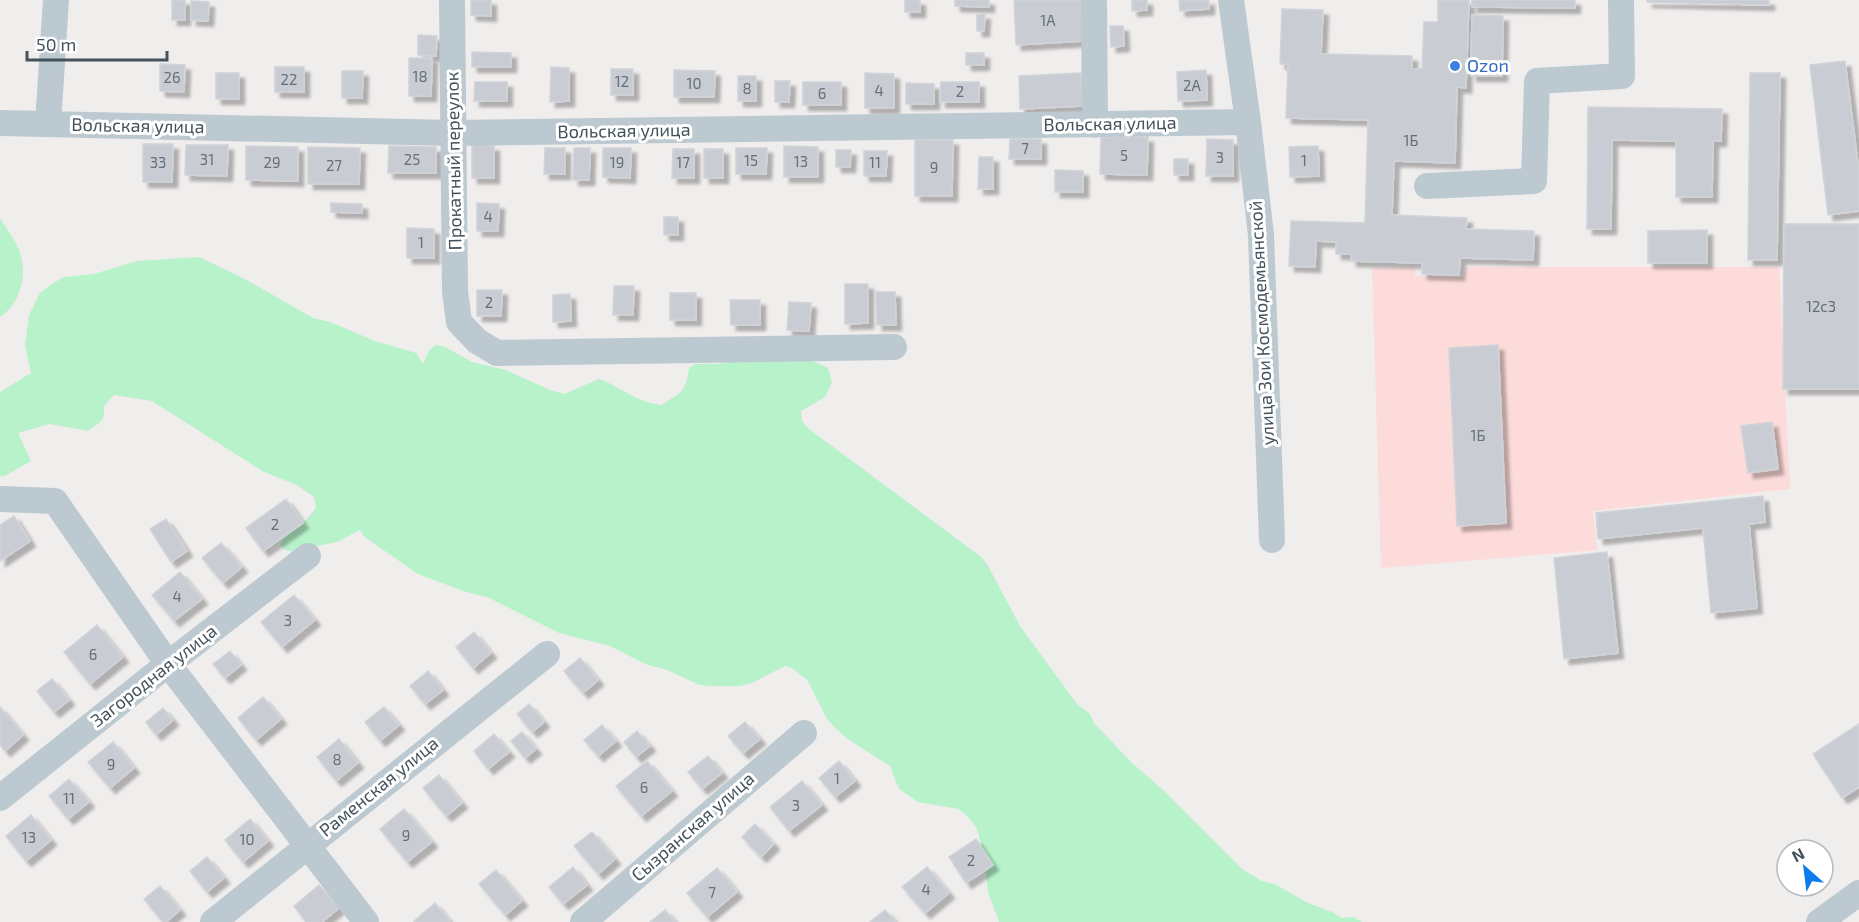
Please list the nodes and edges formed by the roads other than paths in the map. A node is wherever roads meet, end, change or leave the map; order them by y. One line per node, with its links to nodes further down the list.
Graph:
1 (56, 0): 8 (street)
2 (452, 0): 10 (street, Прокатный переулок)
3 (1094, 0): 9 (street)
4 (1231, 0): 6 (street, улица Зои Космодемьянской)
5 (1621, 0): 11 (street)
6 (1248, 122): 9 (street, Вольская улица); 14 (street, улица Зои Космодемьянской)
7 (0, 123): 8 (street, Вольская улица)
8 (48, 124): 10 (street, Вольская улица)
9 (1095, 125): 10 (street, Вольская улица)
10 (453, 133): 12 (street, Прокатный переулок)
11 (1427, 186)
12 (894, 347)
13 (0, 499): 17 (street)
14 (1272, 540)
15 (308, 556): 17 (street, Загородная улица)
16 (547, 654): 20 (street, Раменская улица)
17 (168, 664): 19 (street, Загородная улица); 20 (street)
18 (804, 733): 24 (street, Сызранская улица)
19 (0, 798)
20 (307, 845): 22 (street, Раменская улица); 23 (street)
21 (1859, 893): 25 (street)
22 (213, 922)
23 (366, 922)
24 (582, 922)
25 (1819, 922)

